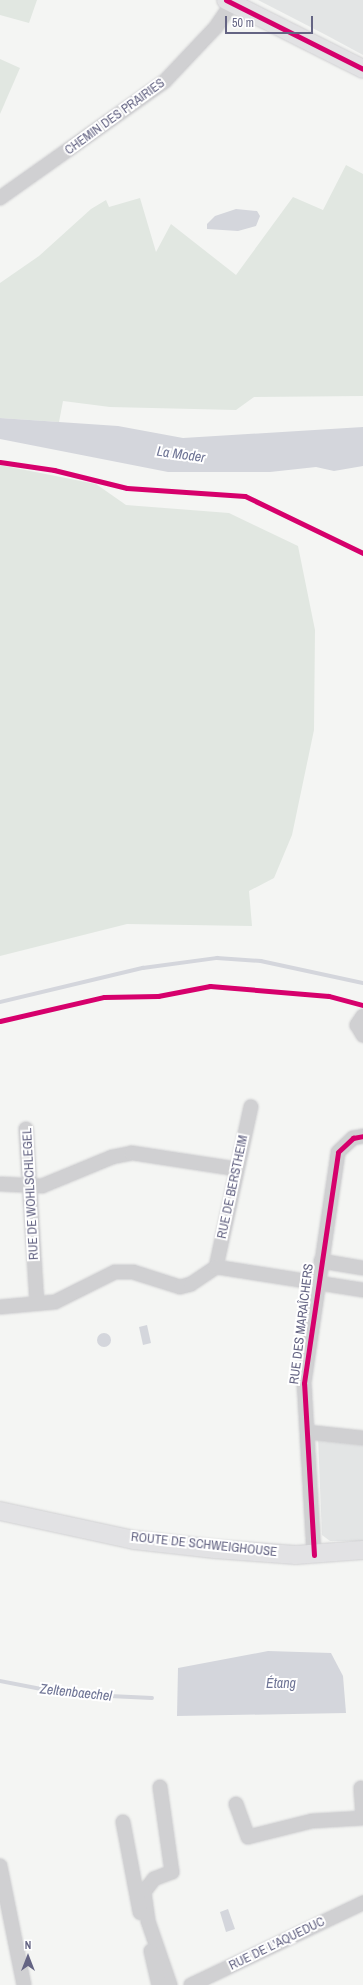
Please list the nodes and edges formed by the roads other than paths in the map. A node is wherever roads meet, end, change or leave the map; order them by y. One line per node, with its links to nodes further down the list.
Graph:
1 (229, 1): 2 (main road); 3 (street, CHEMIN DES PRAIRIES)
2 (363, 69)
3 (0, 198)
4 (363, 1016): 5 (street)
5 (363, 1035)
6 (251, 1107): 9 (street, RUE DE BERSTHEIM)
7 (26, 1129): 11 (street, RUE DE WOHLSCHLEGEL)
8 (363, 1136): 12 (street, RUE DES MARAÎCHERS)
9 (236, 1169): 11 (street); 13 (street, RUE DE BERSTHEIM)
10 (0, 1184): 11 (street)
11 (29, 1188): 17 (street, RUE DE WOHLSCHLEGEL)
12 (321, 1262): 14 (street); 15 (street, RUE DES MARAÎCHERS)
13 (216, 1267): 15 (street); 17 (street)
14 (363, 1268)
15 (317, 1282): 16 (street); 19 (street, RUE DES MARAÎCHERS)
16 (363, 1290)
17 (37, 1303): 18 (street)
18 (0, 1307)
19 (307, 1432): 20 (street); 23 (street, RUE DES MARAÎCHERS)
20 (363, 1438)
21 (0, 1511): 23 (main road, ROUTE DE SCHWEIGHOUSE)
22 (363, 1550): 23 (main road, ROUTE DE SCHWEIGHOUSE)
23 (314, 1555)
24 (160, 1787): 33 (street)
25 (361, 1788): 26 (street)
26 (236, 1804)
27 (123, 1822): 32 (street)
28 (0, 1866): 30 (street)
29 (363, 1903): 34 (street, RUE DE L'AQUEDUC)
30 (4, 1914): 31 (street)
31 (24, 1985)
32 (160, 1985)
33 (170, 1985)
34 (191, 1985)

